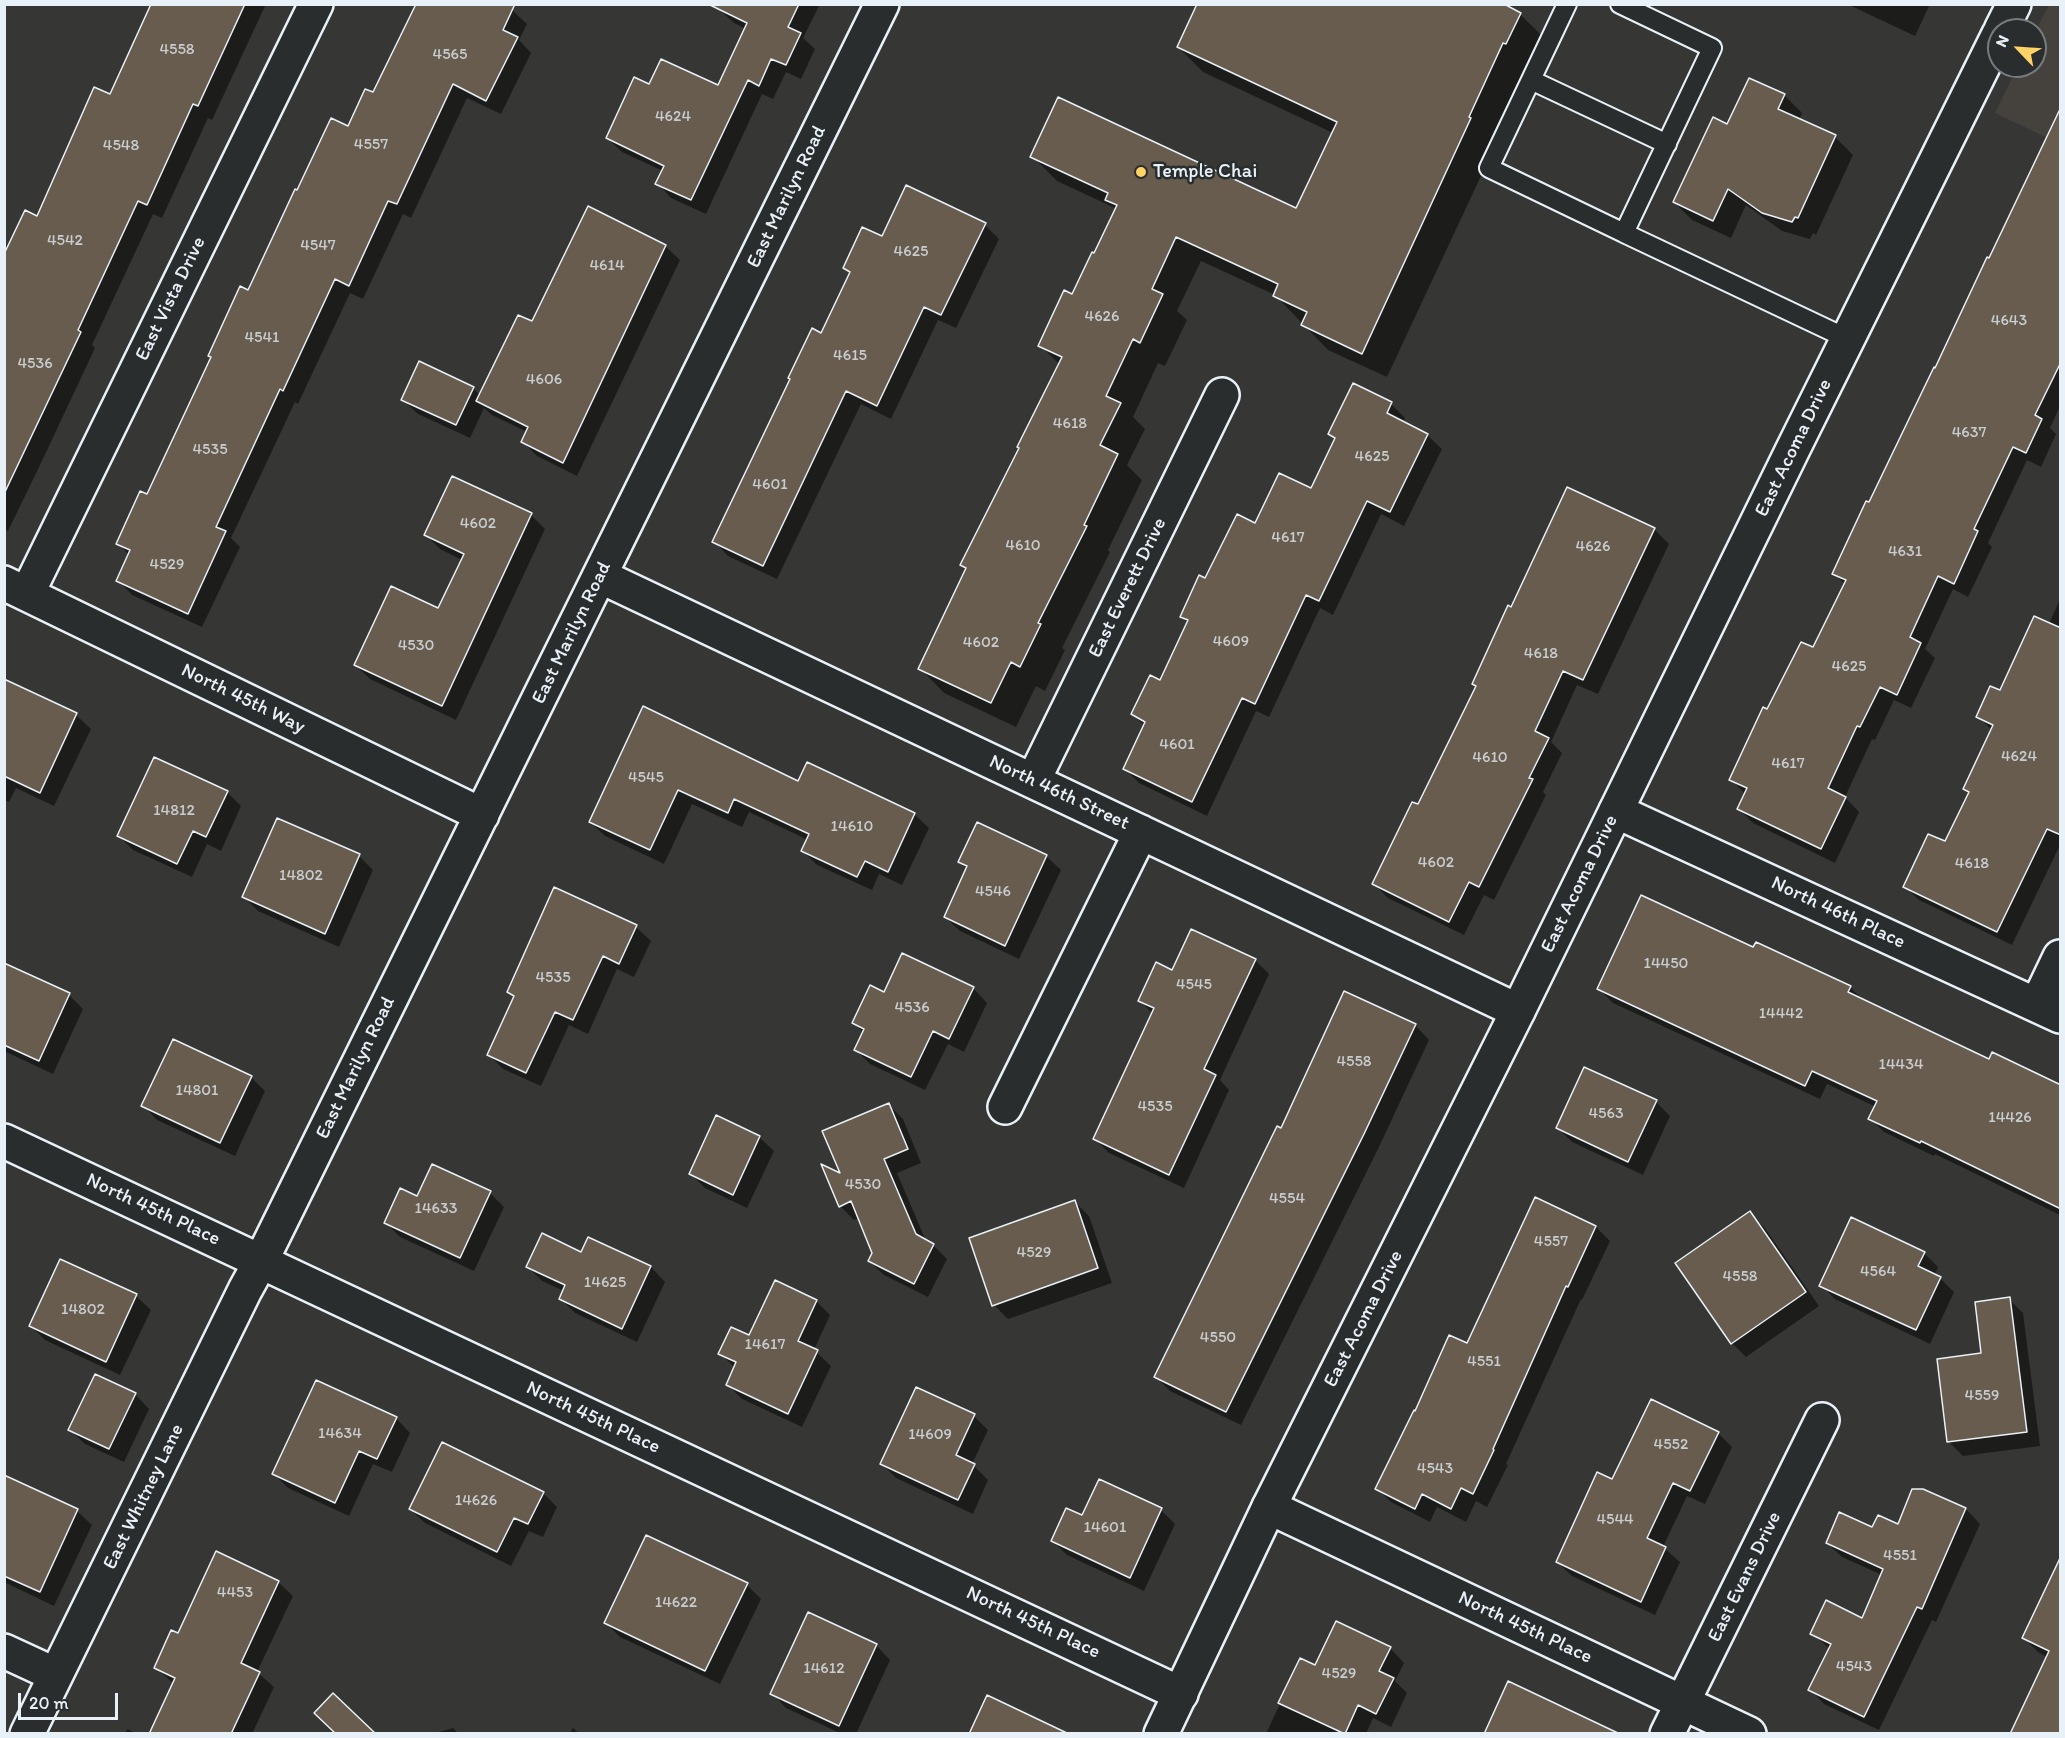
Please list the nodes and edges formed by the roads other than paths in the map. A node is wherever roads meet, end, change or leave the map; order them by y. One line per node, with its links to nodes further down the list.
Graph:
1 (316, 4): 14 (street, East Vista Drive)
2 (882, 4): 13 (street, East Marilyn Road)
3 (1567, 4): 8 (lane)
4 (1620, 4): 9 (lane)
5 (2014, 4): 6 (street)
6 (2007, 18)
7 (1987, 58): 11 (street, East Acoma Drive)
8 (1531, 80): 9 (lane); 10 (lane)
9 (1666, 144): 10 (lane)
10 (1624, 233): 11 (lane)
11 (1848, 339): 16 (street, East Acoma Drive)
12 (1222, 395): 15 (street, East Everett Drive)
13 (600, 576): 15 (street, North 46th Street); 17 (street, East Marilyn Road)
14 (16, 588): 17 (street, North 45th Way)
15 (1033, 781): 18 (street, North 46th Street)
16 (1616, 811): 20 (street, East Acoma Drive); 21 (street, North 46th Place)
17 (482, 815): 24 (street, East Marilyn Road)
18 (1141, 832): 20 (street, North 46th Street); 22 (street)
19 (2061, 957): 21 (street)
20 (1518, 1011): 26 (street, East Acoma Drive)
21 (2049, 1011)
22 (1005, 1107)
23 (4, 1141): 24 (street, North 45th Place)
24 (261, 1261): 28 (street, East Whitney Lane); 29 (street, North 45th Place)
25 (1822, 1420): 30 (street, East Evans Drive)
26 (1269, 1507): 29 (street, East Acoma Drive); 30 (street, North 45th Place)
27 (4, 1651): 28 (street)
28 (56, 1676): 31 (street, East Whitney Lane)
29 (1181, 1694): 32 (street, East Acoma Drive)
30 (1683, 1703): 33 (street, East Evans Drive); 34 (street, North 45th Place)
31 (27, 1734)
32 (1161, 1734)
33 (1667, 1734)
34 (1749, 1734)

